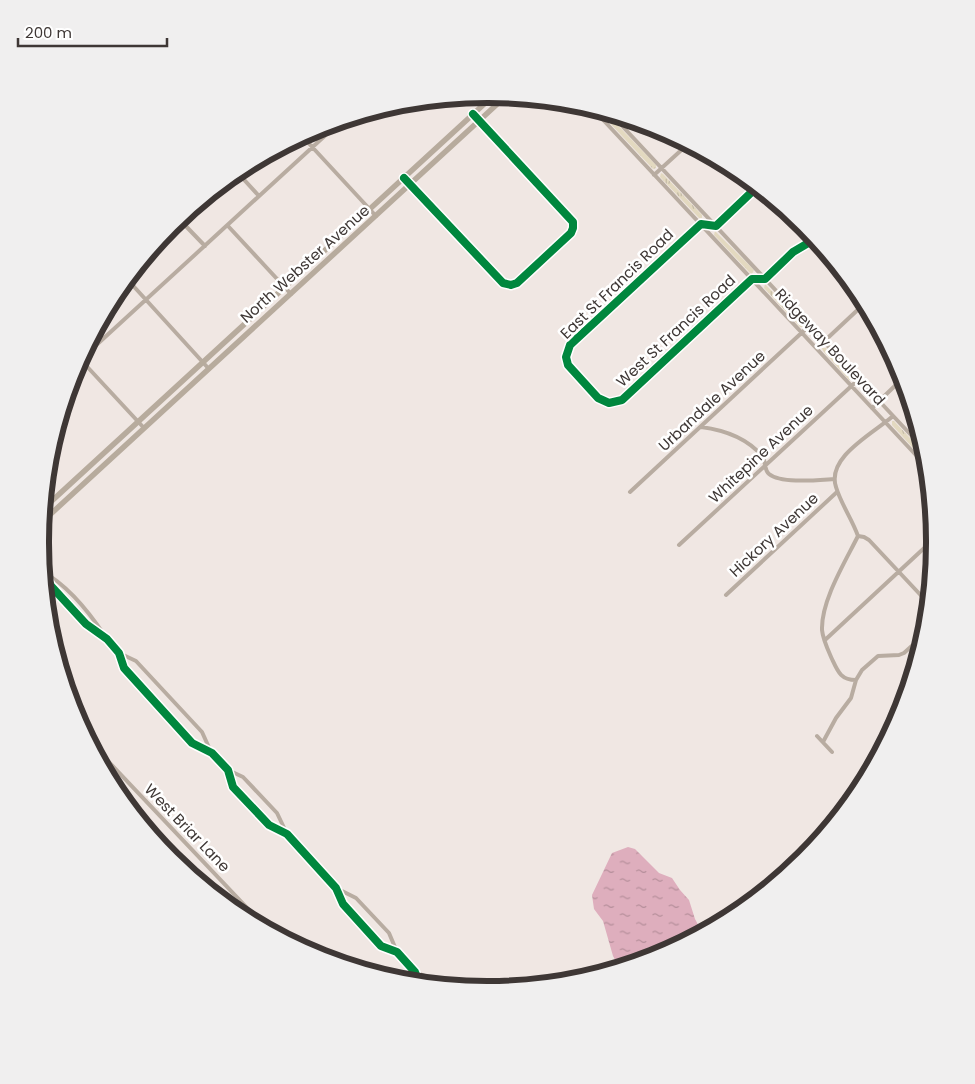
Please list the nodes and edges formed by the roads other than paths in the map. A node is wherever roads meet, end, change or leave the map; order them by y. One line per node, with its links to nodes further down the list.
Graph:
1 (485, 103): 3 (main road, North Webster Avenue)
2 (498, 103): 5 (main road, North Webster Avenue)
3 (474, 114): 5 (street); 14 (main road, North Webster Avenue)
4 (601, 118): 12 (street, Ridgeway Boulevard)
5 (480, 121): 15 (main road, North Webster Avenue); 15 (street)
6 (622, 125): 11 (street, Ridgeway Boulevard)
7 (326, 135): 9 (street)
8 (308, 142): 9 (street)
9 (312, 147): 17 (street); 18 (street)
10 (683, 149): 11 (street)
11 (662, 168): 12 (street); 23 (street, Ridgeway Boulevard)
12 (654, 175): 20 (street, Ridgeway Boulevard)
13 (242, 178): 17 (street)
14 (404, 178): 15 (street); 18 (main road, North Webster Avenue)
15 (410, 184): 19 (main road, North Webster Avenue)
16 (752, 192): 23 (street)
17 (259, 196): 22 (street)
18 (370, 209): 19 (street); 29 (main road, North Webster Avenue)
19 (376, 216): 30 (main road, North Webster Avenue)
20 (701, 224): 23 (street); 26 (street, Ridgeway Boulevard); 41 (street, East St Francis Road)
21 (185, 225): 25 (street)
22 (228, 226): 25 (street); 29 (street)
23 (716, 226): 27 (street, Ridgeway Boulevard)
24 (808, 243): 27 (street)
25 (205, 246): 31 (street)
26 (752, 279): 27 (street); 34 (street, Ridgeway Boulevard); 41 (street, West St Francis Road)
27 (765, 279): 33 (street, Ridgeway Boulevard)
28 (132, 285): 31 (street)
29 (285, 287): 30 (street); 38 (main road, North Webster Avenue)
30 (291, 294): 40 (main road, North Webster Avenue)
31 (146, 299): 36 (street); 38 (street)
32 (859, 309): 35 (street)
33 (809, 326): 34 (street, Urbandale Avenue); 35 (street, Ridgeway Boulevard)
34 (802, 333): 37 (street, Ridgeway Boulevard); 50 (street, Urbandale Avenue)
35 (824, 342): 37 (street); 42 (street, Ridgeway Boulevard)
36 (95, 346)
37 (817, 348): 44 (street, Ridgeway Boulevard)
38 (203, 362): 40 (street); 48 (main road, North Webster Avenue)
39 (86, 366): 48 (street)
40 (209, 369): 51 (main road, North Webster Avenue)
41 (572, 370)
42 (858, 379): 44 (street, Whitepine Avenue); 45 (street, Ridgeway Boulevard)
43 (897, 384): 45 (street)
44 (851, 386): 46 (street, Ridgeway Boulevard); 54 (street, Whitepine Avenue)
45 (879, 401): 46 (street); 47 (street, Ridgeway Boulevard)
46 (872, 408): 49 (street, Ridgeway Boulevard)
47 (893, 416): 49 (street); 52 (street, Ridgeway Boulevard)
48 (138, 422): 51 (street); 58 (main road, North Webster Avenue)
49 (886, 422): 53 (street, Ridgeway Boulevard); 55 (street)
50 (700, 427): 54 (street); 56 (street, Urbandale Avenue)
51 (144, 428): 60 (main road, North Webster Avenue)
52 (913, 438)
53 (918, 455)
54 (765, 465): 55 (street); 63 (street, Whitepine Avenue)
55 (834, 479): 57 (street)
56 (630, 492)
57 (837, 492): 62 (street); 68 (street, Hickory Avenue)
58 (51, 499)
59 (50, 510): 60 (street)
60 (53, 512): 61 (main road, North Webster Avenue)
61 (50, 515)
62 (858, 536): 65 (street); 71 (street)
63 (680, 545)
64 (926, 547): 65 (street)
65 (899, 572): 69 (street); 71 (street)
66 (51, 576): 70 (street)
67 (52, 587): 70 (street)
68 (726, 595)
69 (922, 597)
70 (107, 639): 73 (street)
71 (825, 640): 74 (street)
72 (914, 644): 74 (street)
73 (119, 653): 78 (street); 78 (street)
74 (856, 680): 76 (street)
75 (817, 736): 76 (street)
76 (823, 742): 77 (street)
77 (832, 752)
78 (212, 753): 80 (street)
79 (108, 761): 83 (street, West Briar Lane)
80 (228, 770): 81 (street); 81 (street)
81 (287, 834): 82 (street)
82 (336, 888): 84 (street); 84 (street)
83 (249, 910)
84 (397, 952): 85 (street)
85 (414, 972): 86 (street)
86 (425, 976)

